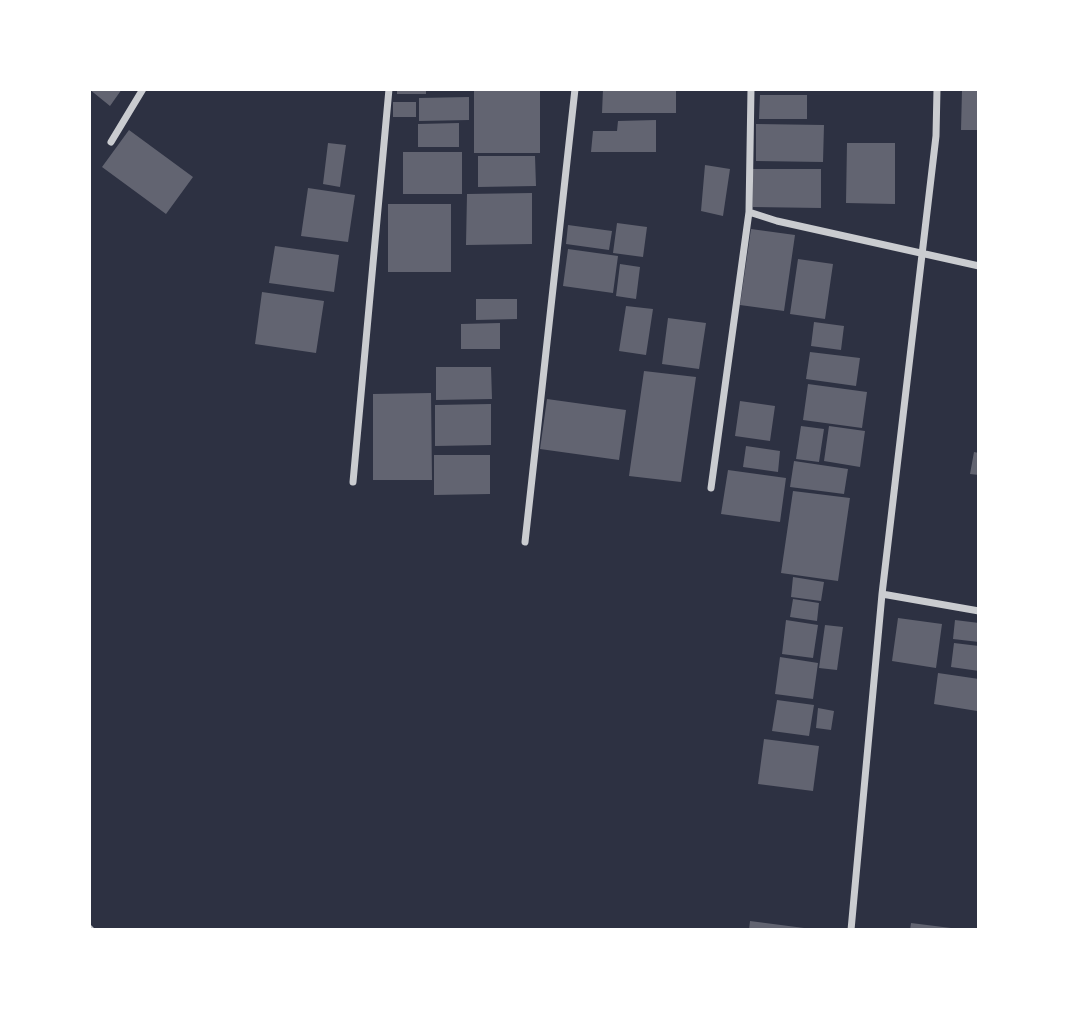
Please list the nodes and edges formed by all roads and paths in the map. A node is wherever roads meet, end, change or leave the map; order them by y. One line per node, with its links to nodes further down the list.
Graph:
1 (143, 89): 6 (street)
2 (389, 89): 10 (street)
3 (575, 89): 12 (street)
4 (751, 89): 7 (street)
5 (937, 89): 8 (street)
6 (111, 142)
7 (749, 212): 8 (street); 11 (street)
8 (923, 253): 9 (street); 13 (street)
9 (979, 266)
10 (353, 482)
11 (711, 488)
12 (525, 542)
13 (882, 594): 14 (street); 15 (street)
14 (979, 611)
15 (851, 930)

